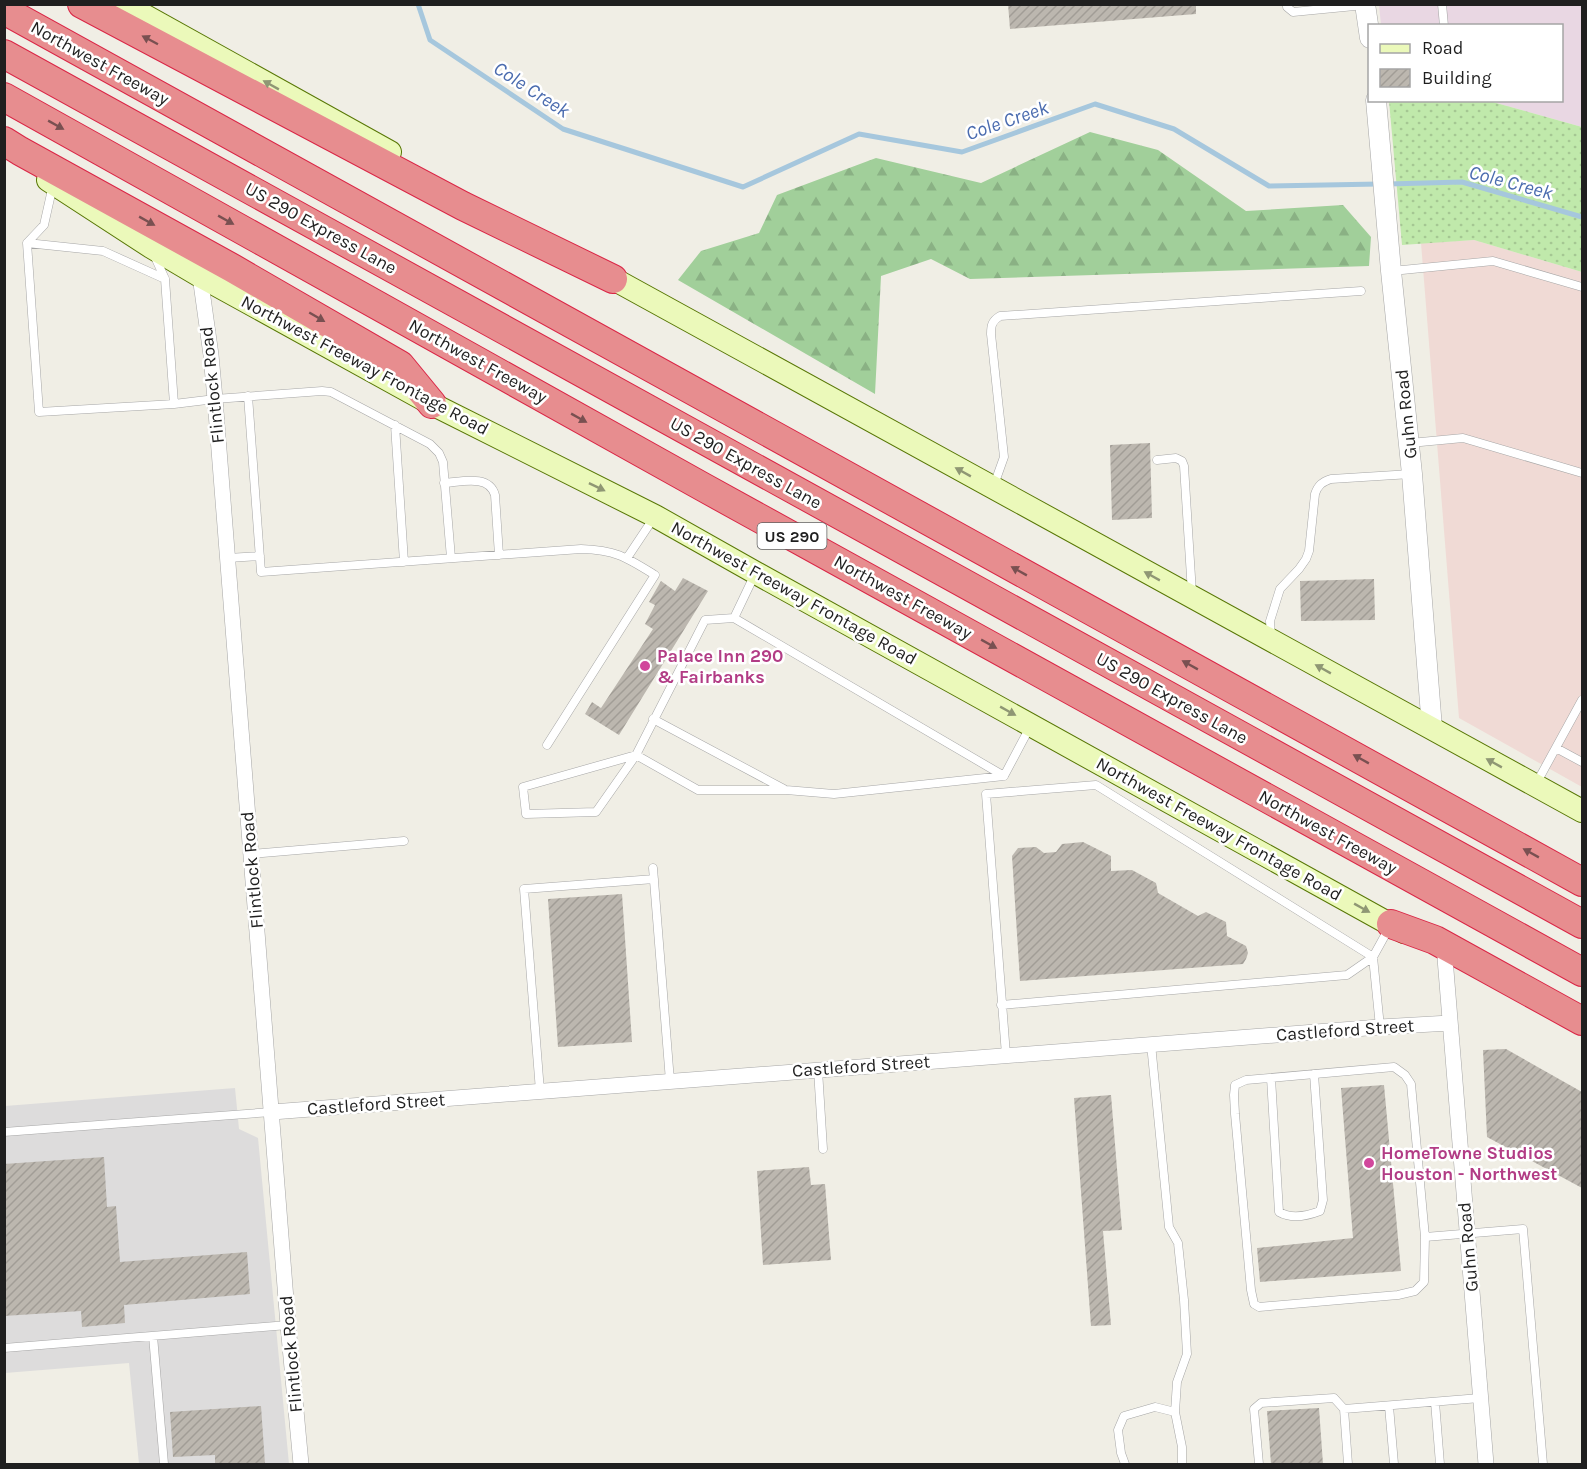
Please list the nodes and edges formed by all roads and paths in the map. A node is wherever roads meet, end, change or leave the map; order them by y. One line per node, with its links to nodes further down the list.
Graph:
1 (82, 4): 20 (highway, one-way to 1)
2 (124, 4): 20 (main road, one-way to 2)
3 (1287, 4): 5 (lane)
4 (1442, 4): 7 (lane)
5 (1365, 5): 8 (street)
6 (4, 10): 62 (highway, Northwest Freeway, one-way to 6)
7 (1444, 24)
8 (1368, 25)
9 (4, 54): 64 (highway, US 290 Express Lane)
10 (4, 97): 67 (highway, Northwest Freeway / US 290, one-way to 67)
11 (1376, 102): 17 (street, Guhn Road)
12 (4, 141): 26 (highway, one-way to 26)
13 (4, 156): 14 (main road, Northwest Freeway Frontage Road)
14 (53, 184): 15 (lane); 16 (main road, Northwest Freeway Frontage Road)
15 (27, 243): 19 (lane); 25 (lane)
16 (151, 248): 18 (main road, Northwest Freeway Frontage Road); 19 (lane)
17 (1390, 271): 21 (lane); 28 (street, Guhn Road)
18 (200, 276): 24 (street, Flintlock Road); 26 (main road, Northwest Freeway Frontage Road)
19 (165, 279): 25 (lane)
20 (613, 279): 33 (main road, one-way to 20)
21 (1582, 287)
22 (1361, 291): 33 (lane)
23 (248, 396): 24 (lane); 27 (lane); 36 (lane)
24 (215, 399): 25 (lane); 37 (street, Flintlock Road)
25 (174, 404)
26 (432, 404): 34 (main road, Northwest Freeway Frontage Road, one-way to 34)
27 (395, 425): 32 (lane); 40 (lane)
28 (1409, 443): 30 (lane); 31 (street, Guhn Road)
29 (1157, 460): 42 (lane)
30 (1582, 473)
31 (1412, 474): 44 (lane); 48 (street, Guhn Road)
32 (444, 483): 35 (lane); 38 (lane)
33 (992, 488): 42 (main road, one-way to 33)
34 (655, 516): 39 (lane); 41 (main road, Northwest Freeway Frontage Road)
35 (499, 555): 38 (lane); 39 (lane)
36 (260, 556): 37 (lane); 40 (lane)
37 (228, 558): 59 (street, Flintlock Road)
38 (451, 558): 40 (lane)
39 (627, 558): 49 (lane)
40 (404, 562)
41 (756, 573): 43 (lane); 47 (main road, Northwest Freeway Frontage Road, one-way to 47)
42 (1193, 598): 44 (main road)
43 (734, 618): 46 (lane); 53 (lane)
44 (1271, 641): 48 (main road, one-way to 44)
45 (1582, 700): 50 (lane)
46 (653, 719): 51 (lane); 56 (lane)
47 (1031, 724): 53 (lane); 54 (main road, Northwest Freeway Frontage Road)
48 (1432, 728): 55 (main road, one-way to 48)
49 (547, 745)
50 (1556, 748): 52 (lane); 55 (lane)
51 (636, 754): 51 (lane); 56 (lane)
52 (1582, 762)
53 (1004, 776): 56 (lane)
54 (1106, 778): 63 (main road, Northwest Freeway Frontage Road, one-way to 63); 65 (lane); 68 (lane)
55 (1535, 786): 57 (main road)
56 (786, 790)
57 (1582, 811)
58 (404, 841): 59 (lane)
59 (251, 854): 80 (street, Flintlock Road)
60 (653, 868): 61 (lane)
61 (654, 879): 78 (lane); 79 (lane)
62 (1582, 882)
63 (1391, 924): 65 (lane); 66 (main road, Northwest Freeway Frontage Road); 69 (highway)
64 (1582, 924)
65 (1373, 957): 68 (lane); 71 (lane)
66 (1445, 958): 70 (street, Guhn Road); 72 (main road, Northwest Freeway Frontage Road)
67 (1582, 972)
68 (1001, 1005): 74 (lane)
69 (1582, 1021)
70 (1450, 1023): 71 (street, Castleford Street); 83 (street, Guhn Road)
71 (1380, 1027): 73 (street, Castleford Street)
72 (1582, 1034)
73 (1151, 1044): 74 (street, Castleford Street); 92 (lane)
74 (1006, 1055): 75 (street, Castleford Street)
75 (818, 1070): 78 (street, Castleford Street); 82 (lane)
76 (1314, 1074): 77 (lane); 77 (lane); 84 (lane)
77 (1271, 1078): 84 (lane)
78 (670, 1081): 79 (street, Castleford Street)
79 (540, 1091): 80 (street, Castleford Street)
80 (272, 1112): 81 (lane); 85 (street, Flintlock Road)
81 (4, 1132)
82 (824, 1149)
83 (1467, 1234): 84 (lane); 88 (street, Guhn Road); 102 (lane)
84 (1425, 1236)
85 (288, 1325): 86 (lane); 94 (street, Flintlock Road)
86 (153, 1336): 87 (lane); 93 (lane)
87 (4, 1348)
88 (1480, 1398): 89 (lane); 101 (street, Guhn Road)
89 (1435, 1402): 90 (lane); 100 (lane)
90 (1389, 1406): 91 (lane); 99 (lane)
91 (1344, 1409): 97 (lane); 98 (lane)
92 (1175, 1412): 95 (lane); 96 (lane)
93 (164, 1464)
94 (301, 1464)
95 (1125, 1464)
96 (1182, 1464)
97 (1259, 1464)
98 (1348, 1464)
99 (1394, 1464)
100 (1440, 1464)
101 (1486, 1464)
102 (1543, 1464)

